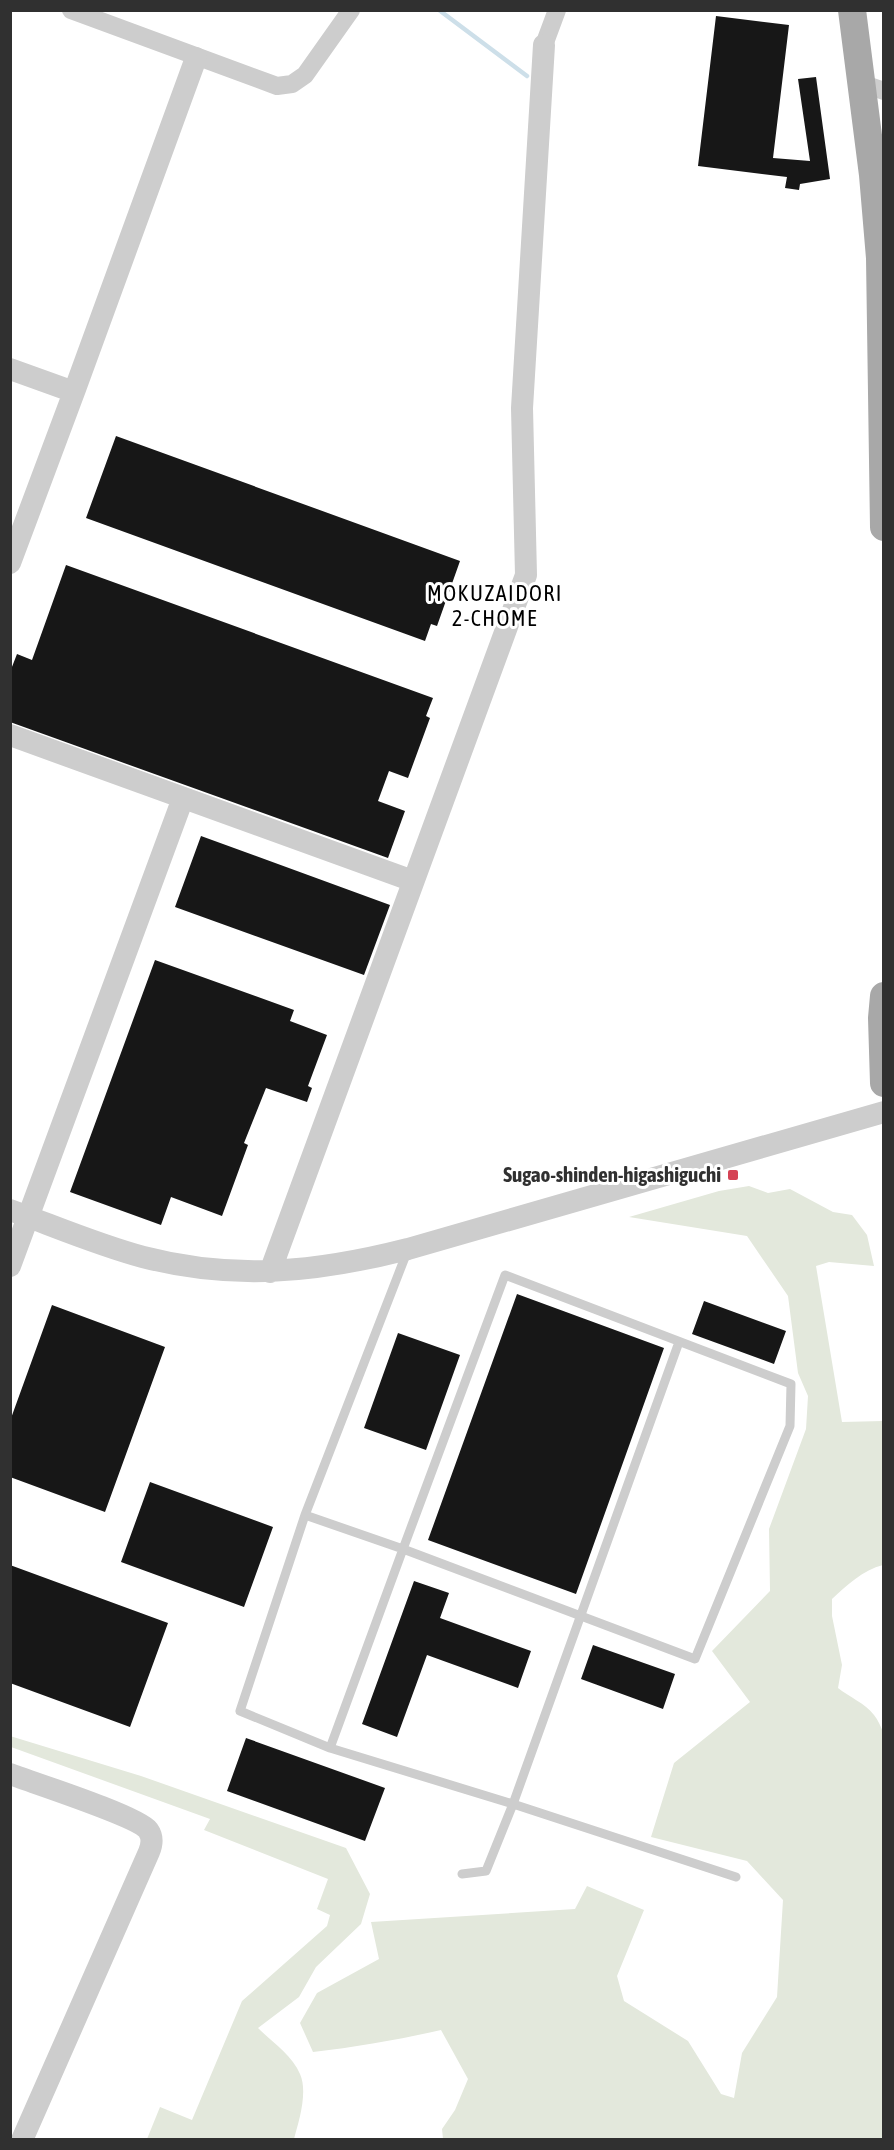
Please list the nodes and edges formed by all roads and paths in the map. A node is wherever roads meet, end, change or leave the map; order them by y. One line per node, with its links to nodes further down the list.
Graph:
1 (71, 10): 6 (street)
2 (351, 10): 6 (street)
3 (557, 10): 5 (street)
4 (852, 10): 7 (main road)
5 (544, 45): 14 (street)
6 (196, 58): 9 (street)
7 (872, 87): 10 (main road)
8 (10, 369): 9 (street)
9 (75, 392): 11 (street)
10 (884, 527)
11 (10, 563)
12 (10, 735): 13 (street)
13 (183, 798): 14 (street); 18 (street)
14 (413, 881): 21 (street)
15 (884, 996): 16 (main road)
16 (884, 1083)
17 (884, 1112): 19 (street)
18 (20, 1213): 20 (street); 21 (street)
19 (408, 1249): 21 (street); 23 (lane)
20 (10, 1266)
21 (270, 1272)
22 (679, 1342): 24 (lane); 25 (lane); 25 (lane)
23 (305, 1515): 24 (lane); 26 (lane)
24 (403, 1549): 25 (lane); 26 (lane)
25 (580, 1616): 28 (lane)
26 (330, 1748): 28 (lane)
27 (10, 1774): 31 (street)
28 (513, 1804): 29 (lane); 30 (lane)
29 (462, 1874)
30 (736, 1876)
31 (22, 2139)

